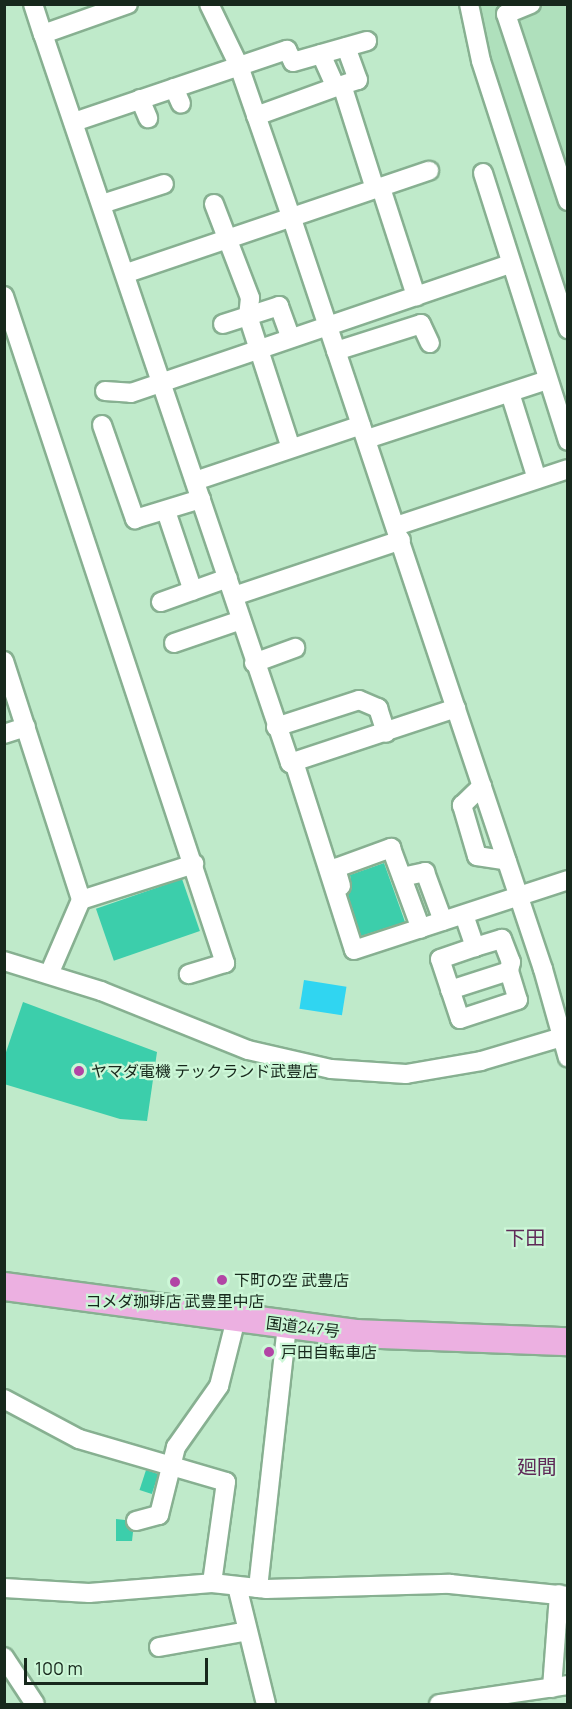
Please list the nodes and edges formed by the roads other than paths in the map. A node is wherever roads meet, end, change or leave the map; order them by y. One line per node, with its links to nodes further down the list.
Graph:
1 (128, 4): 6 (street)
2 (209, 4): 11 (street)
3 (469, 4): 33 (street)
4 (531, 4): 21 (street)
5 (39, 6): 7 (street)
6 (100, 9): 7 (street)
7 (43, 34): 16 (street)
8 (367, 41): 9 (street)
9 (346, 47): 10 (street); 12 (street)
10 (321, 54): 11 (street); 12 (street)
11 (239, 66): 13 (street); 14 (street)
12 (339, 86): 14 (street); 20 (street)
13 (140, 99): 15 (street); 16 (street)
14 (256, 116): 24 (street)
15 (148, 118)
16 (74, 122): 22 (street)
17 (429, 171): 20 (street)
18 (483, 173): 26 (street)
19 (164, 184): 22 (street)
20 (378, 189): 24 (street); 29 (street)
21 (567, 201)
22 (102, 204): 27 (street)
23 (214, 204): 25 (street)
24 (292, 219): 25 (street); 32 (street)
25 (230, 239): 27 (street); 30 (street)
26 (511, 264): 29 (street); 39 (street)
27 (127, 273): 40 (street)
28 (4, 296): 35 (street)
29 (416, 296): 32 (street)
30 (248, 316): 31 (street); 34 (street); 37 (street)
31 (223, 324)
32 (327, 324): 34 (street); 38 (street)
33 (567, 329)
34 (290, 337): 37 (street)
35 (12, 344): 70 (street)
36 (430, 344): 38 (street)
37 (259, 351): 40 (street); 46 (street)
38 (336, 351): 44 (street)
39 (547, 380): 42 (street); 45 (street)
40 (163, 382): 41 (street); 49 (street)
41 (105, 391)
42 (510, 393): 44 (street); 48 (street)
43 (102, 425): 51 (street)
44 (364, 432): 46 (street); 52 (street)
45 (567, 441)
46 (291, 448): 49 (street)
47 (567, 469): 48 (street)
48 (537, 479): 52 (street)
49 (195, 480): 50 (street)
50 (201, 500): 51 (street); 53 (street)
51 (166, 511): 54 (street)
52 (398, 533): 55 (street); 62 (street)
53 (228, 578): 54 (street); 55 (street)
54 (193, 591): 56 (street)
55 (234, 596): 57 (street)
56 (161, 602)
57 (241, 620): 58 (street); 61 (street)
58 (174, 643)
59 (295, 648): 61 (street)
60 (4, 661): 63 (street)
61 (254, 663): 64 (street)
62 (456, 708): 65 (street); 68 (street)
63 (26, 727): 66 (street); 74 (street)
64 (276, 727): 65 (street); 67 (street)
65 (386, 733): 67 (street)
66 (4, 734)
67 (294, 762): 79 (street)
68 (482, 786): 69 (street); 69 (street)
69 (507, 861): 73 (street)
70 (194, 864): 74 (street); 83 (street)
71 (402, 877): 76 (street); 77 (street); 79 (street)
72 (567, 880): 73 (street)
73 (519, 897): 75 (street); 85 (street)
74 (81, 900): 82 (street)
75 (464, 915): 76 (street); 78 (street)
76 (443, 921): 77 (street)
77 (421, 929): 79 (street)
78 (475, 947): 81 (street); 84 (street)
79 (356, 950)
80 (4, 961): 82 (street)
81 (508, 971): 84 (street); 84 (street)
82 (50, 972): 85 (street)
83 (189, 974)
84 (450, 990)
85 (564, 1036): 86 (street)
86 (567, 1058)
87 (4, 1286): 88 (highway, 国道247号)
88 (236, 1318): 89 (highway, 国道247号); 92 (street)
89 (287, 1325): 90 (highway, 国道247号); 97 (street)
90 (567, 1341)
91 (4, 1399): 92 (street)
92 (171, 1466): 93 (street); 94 (street)
93 (136, 1521)
94 (212, 1583): 95 (street); 96 (street)
95 (237, 1586): 97 (street); 99 (street)
96 (4, 1588)
97 (258, 1588): 98 (street)
98 (563, 1595): 102 (street)
99 (248, 1631): 100 (street); 105 (street)
100 (159, 1647)
101 (4, 1657): 104 (street)
102 (560, 1687): 103 (street)
103 (478, 1701): 106 (street)
104 (35, 1704)
105 (266, 1704)
106 (439, 1704)

